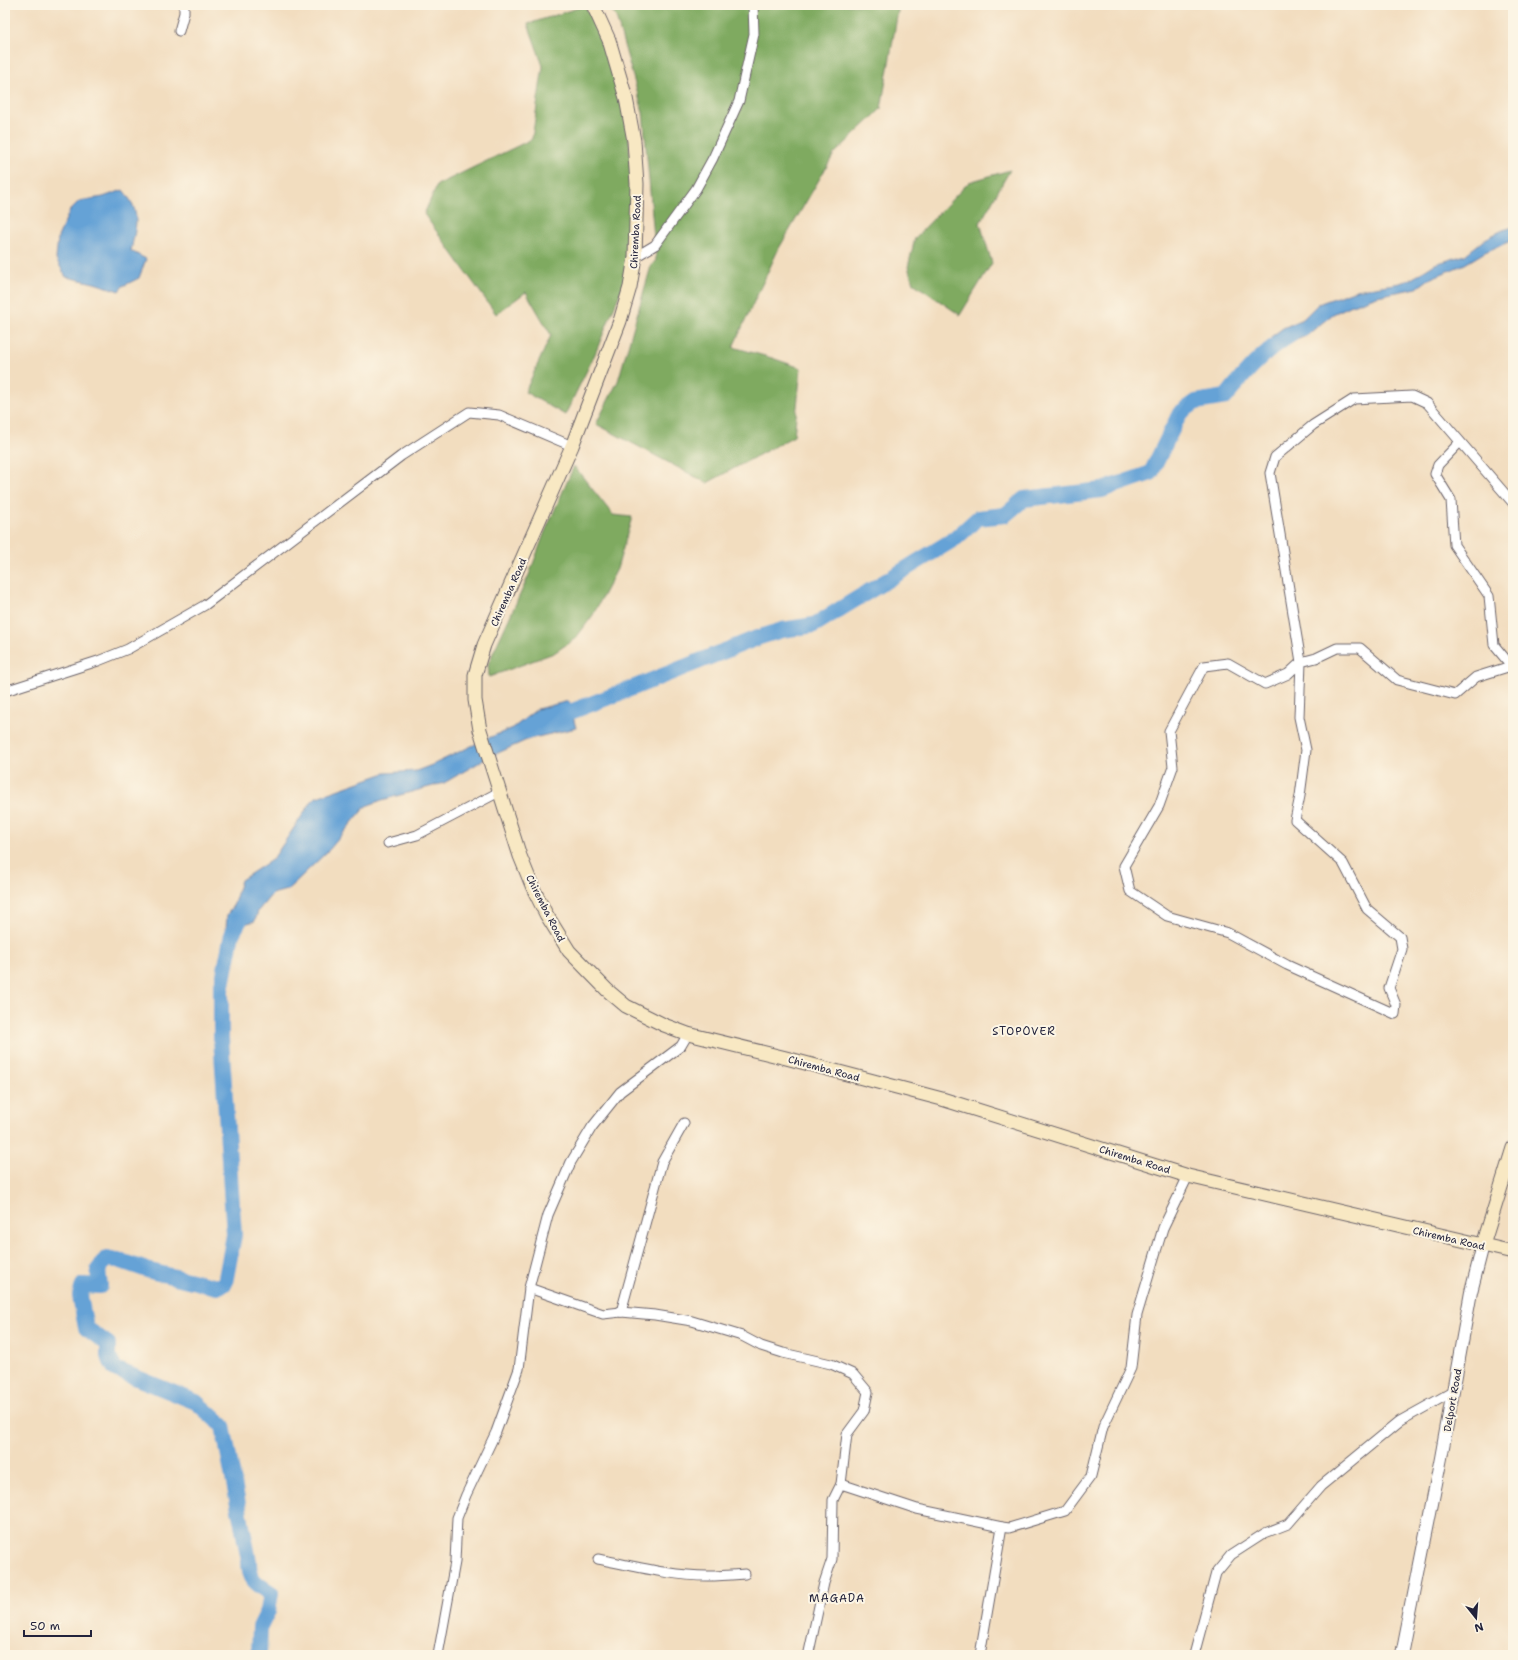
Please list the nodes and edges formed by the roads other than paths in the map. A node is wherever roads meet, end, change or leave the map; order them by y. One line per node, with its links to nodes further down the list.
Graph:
1 (184, 5): 4 (street)
2 (593, 5): 5 (main road, Chiremba Road)
3 (753, 5): 5 (street)
4 (179, 31)
5 (635, 257): 7 (main road, Chiremba Road)
6 (1460, 442): 8 (street); 9 (street); 10 (street)
7 (572, 446): 11 (street); 12 (main road, Chiremba Road)
8 (1513, 502)
9 (1301, 662): 9 (street); 10 (street)
10 (1512, 667)
11 (5, 691)
12 (499, 792): 13 (street); 14 (main road, Chiremba Road)
13 (388, 843)
14 (688, 1034): 17 (main road, Chiremba Road); 20 (street)
15 (684, 1123): 21 (street)
16 (1513, 1148): 18 (main road, Delport Road)
17 (1188, 1176): 18 (main road, Chiremba Road); 24 (street)
18 (1483, 1245): 19 (main road, Chiremba Road); 22 (street, Delport Road)
19 (1513, 1252)
20 (529, 1288): 21 (street); 28 (street)
21 (621, 1312): 23 (street)
22 (1454, 1391): 30 (street); 31 (street, Delport Road)
23 (841, 1484): 24 (street); 27 (street)
24 (1002, 1528): 29 (street)
25 (598, 1559): 26 (street)
26 (745, 1574)
27 (810, 1652)
28 (438, 1655)
29 (980, 1655)
30 (1194, 1655)
31 (1402, 1655)

